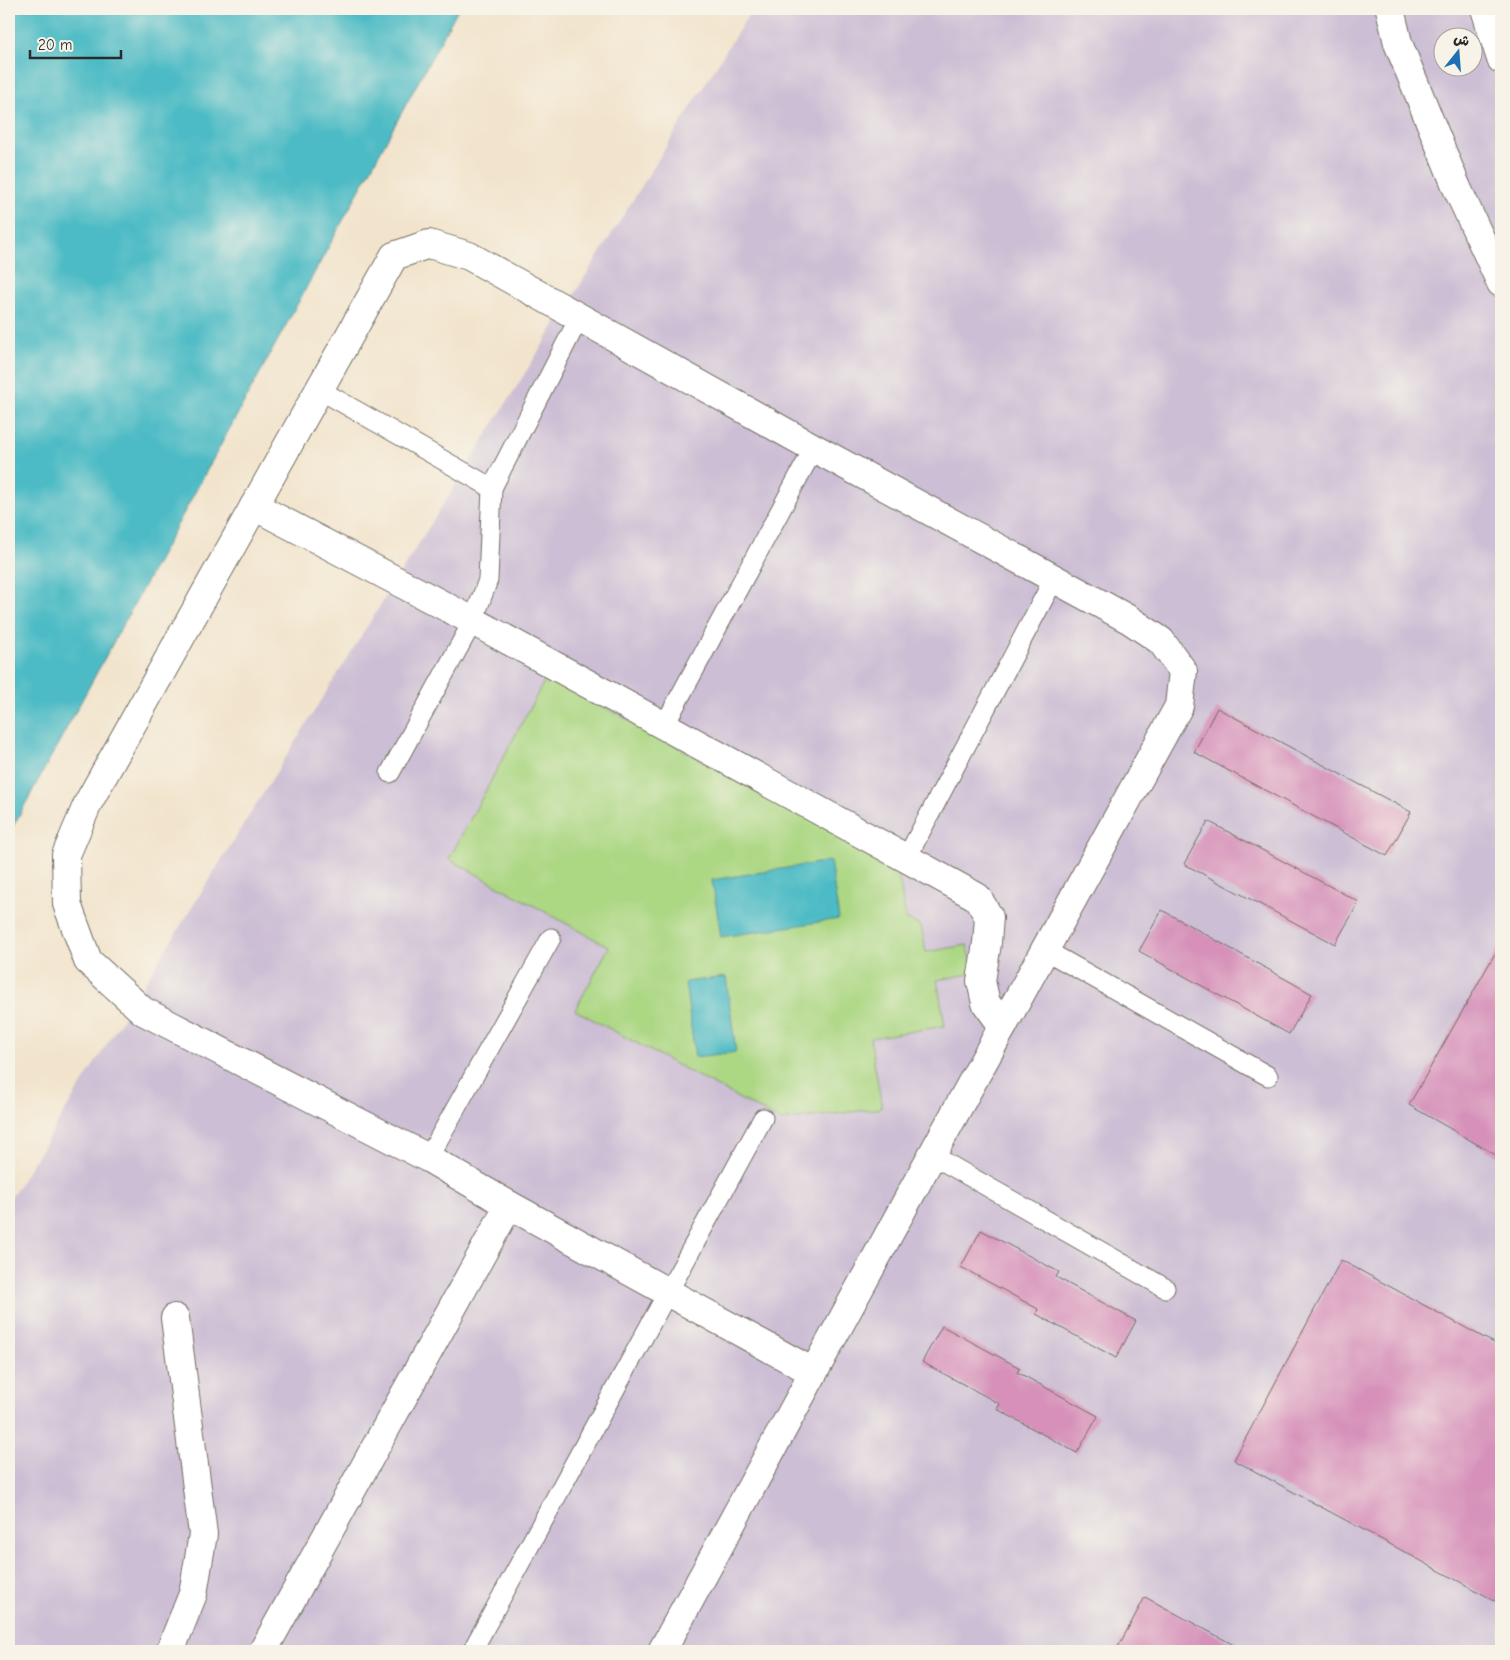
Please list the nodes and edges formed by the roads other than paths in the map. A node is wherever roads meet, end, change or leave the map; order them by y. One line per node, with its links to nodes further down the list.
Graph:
1 (1390, 9): 4 (street)
2 (1485, 9): 3 (street)
3 (1501, 59)
4 (1501, 283)
5 (579, 318): 6 (street); 7 (street); 8 (lane)
6 (320, 390): 8 (lane); 9 (street)
7 (814, 448): 10 (street); 12 (lane)
8 (492, 488): 11 (lane)
9 (254, 506): 11 (street); 21 (street)
10 (1055, 577): 14 (lane); 16 (street)
11 (472, 621): 12 (street); 13 (lane)
12 (664, 726): 14 (street)
13 (390, 773)
14 (906, 859): 17 (street)
15 (551, 938): 21 (lane)
16 (1045, 950): 17 (street); 18 (lane)
17 (1003, 1026): 20 (street)
18 (1268, 1076)
19 (763, 1118): 24 (lane)
20 (932, 1155): 23 (lane); 26 (street)
21 (428, 1158): 22 (street)
22 (509, 1206): 24 (street); 28 (street)
23 (1166, 1288)
24 (668, 1293): 26 (street); 29 (lane)
25 (175, 1318): 27 (street)
26 (813, 1372): 30 (street)
27 (170, 1651)
28 (263, 1651)
29 (472, 1651)
30 (662, 1651)

